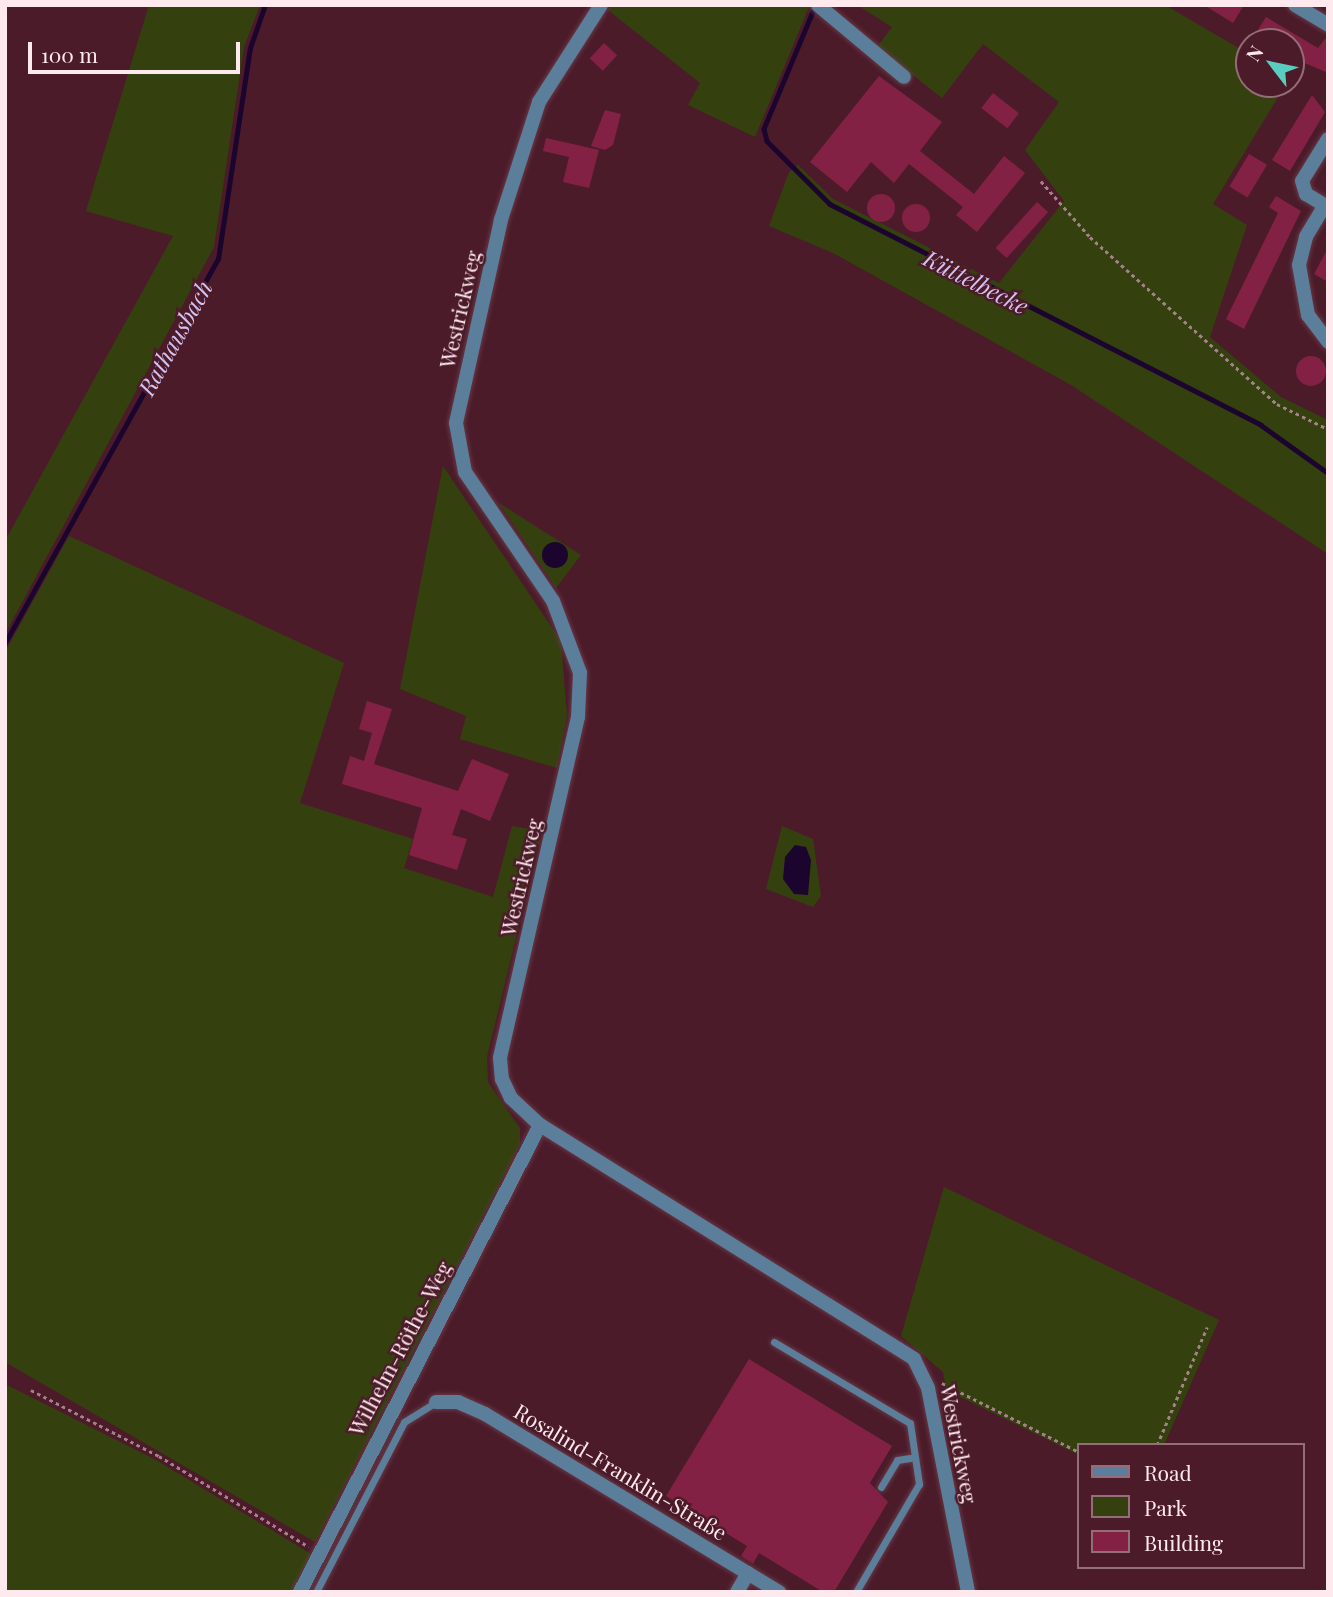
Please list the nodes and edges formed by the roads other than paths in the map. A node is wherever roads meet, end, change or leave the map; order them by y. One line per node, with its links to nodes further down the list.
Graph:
1 (601, 5): 9 (street, Westrickweg)
2 (818, 5): 5 (street)
3 (1295, 5): 4 (street)
4 (1328, 25)
5 (904, 77)
6 (1328, 139): 7 (street)
7 (1326, 206): 8 (street)
8 (1328, 342)
9 (540, 1125): 15 (street, Wilhelm-Röthe-Weg); 20 (street, Westrickweg)
10 (774, 1342): 12 (lane)
11 (436, 1402): 14 (street, Rosalind-Franklin-Straße); 16 (lane)
12 (915, 1457): 13 (lane); 19 (lane)
13 (881, 1487)
14 (748, 1573): 17 (street); 18 (street, Rosalind-Franklin-Straße)
15 (300, 1592)
16 (316, 1592)
17 (737, 1592)
18 (779, 1592)
19 (856, 1592)
20 (968, 1592)

